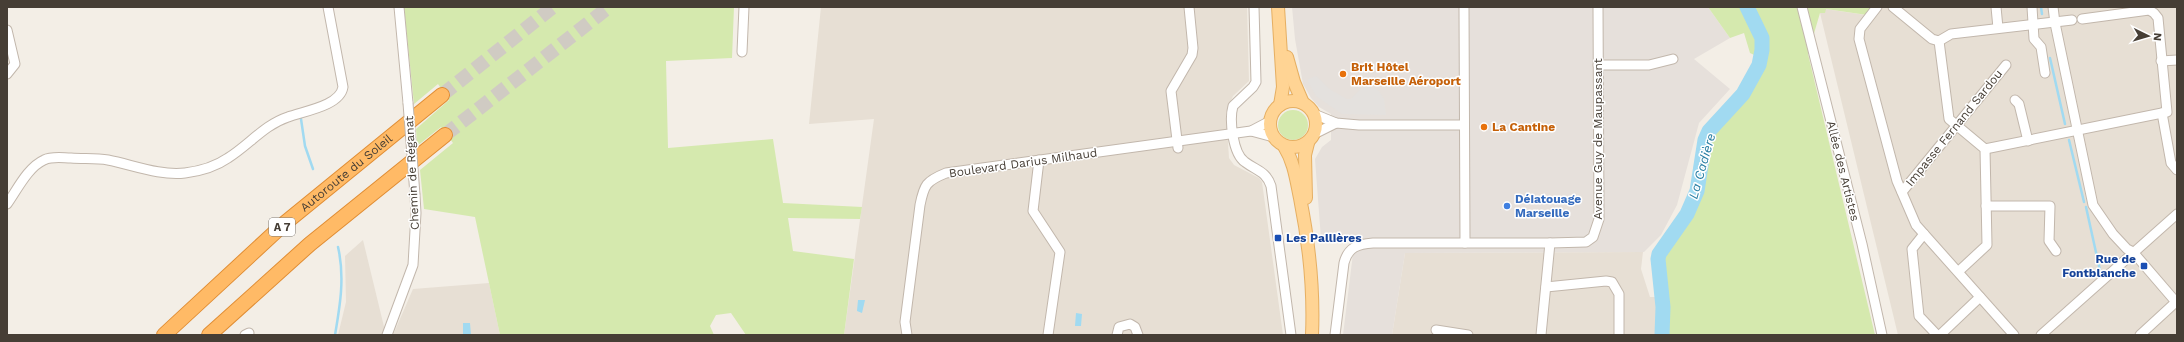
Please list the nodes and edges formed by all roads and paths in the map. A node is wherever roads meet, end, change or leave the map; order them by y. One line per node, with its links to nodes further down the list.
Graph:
1 (328, 7): 53 (street)
2 (399, 7): 69 (street, Chemin de Réganat, bridge)
3 (744, 7): 22 (street)
4 (1189, 7): 47 (street)
5 (1254, 7): 42 (street)
6 (1464, 7): 38 (street)
7 (1598, 7): 26 (street, Avenue Guy de Maupassant)
8 (1802, 7): 80 (street, Allée des Artistes)
9 (1877, 7): 52 (street)
10 (1893, 7): 21 (street)
11 (1996, 7): 19 (street)
12 (2032, 7): 18 (street)
13 (2053, 7): 17 (street)
14 (1279, 10): 32 (main road); 33 (main road)
15 (2082, 19): 25 (street)
16 (2072, 20): 17 (street)
17 (2054, 23): 18 (street); 40 (street)
18 (2033, 25): 19 (street); 28 (street)
19 (1998, 28): 21 (street)
20 (7, 30): 29 (street)
21 (1939, 41): 39 (street)
22 (742, 52)
23 (1673, 59): 26 (street)
24 (2177, 60): 25 (street)
25 (2161, 61): 34 (street)
26 (1598, 65): 59 (street, Avenue Guy de Maupassant)
27 (2006, 65): 39 (street, Impasse Fernand Sardou)
28 (2045, 73)
29 (7, 74)
30 (442, 95): 67 (highway, Autoroute du Soleil / A 7)
31 (2015, 100): 46 (street)
32 (1303, 103): 33 (main road); 35 (main road)
33 (1280, 105): 36 (main road)
34 (2162, 113): 40 (street); 51 (street)
35 (1314, 114): 37 (street); 45 (main road)
36 (1270, 121): 41 (street, Boulevard Darius Milhaud); 44 (main road)
37 (1336, 123): 38 (street); 45 (street)
38 (1464, 125): 58 (street)
39 (1957, 127): 49 (street); 52 (street, Impasse Fernand Sardou)
40 (2077, 129): 46 (street); 61 (street)
41 (1251, 131): 42 (street, Boulevard Darius Milhaud); 44 (street, Boulevard Darius Milhaud)
42 (1233, 134): 47 (street, Boulevard Darius Milhaud); 74 (street)
43 (445, 135): 68 (highway, A 7)
44 (1274, 137): 48 (main road)
45 (1311, 138): 48 (main road); 56 (main road)
46 (2028, 141): 49 (street)
47 (1178, 145): 50 (street, Boulevard Darius Milhaud)
48 (1284, 146): 56 (main road)
49 (1985, 150): 54 (street)
50 (1039, 160): 70 (street, Boulevard Darius Milhaud); 71 (street)
51 (2177, 170)
52 (1902, 192): 57 (street)
53 (7, 204)
54 (1986, 206): 60 (street); 62 (street)
55 (2177, 214): 61 (street)
56 (1306, 230): 75 (main road)
57 (1924, 234): 62 (street); 81 (street)
58 (1465, 243): 59 (street, Avenue Guy de Maupassant); 76 (street, Avenue Guy de Maupassant)
59 (1550, 243): 63 (street)
60 (2056, 251)
61 (2133, 252): 65 (street); 83 (street)
62 (1959, 272): 64 (street)
63 (1546, 287): 78 (street); 79 (street)
64 (1980, 297): 81 (street); 82 (street)
65 (2176, 301): 84 (street)
66 (1436, 330): 77 (street)
67 (164, 335)
68 (209, 335)
69 (387, 335)
70 (906, 335)
71 (1048, 335)
72 (1117, 335): 73 (street)
73 (1138, 335)
74 (1291, 335)
75 (1312, 335)
76 (1335, 335)
77 (1468, 335)
78 (1541, 335)
79 (1619, 335)
80 (1882, 335)
81 (1938, 335)
82 (2014, 335)
83 (2041, 335)
84 (2140, 335)

